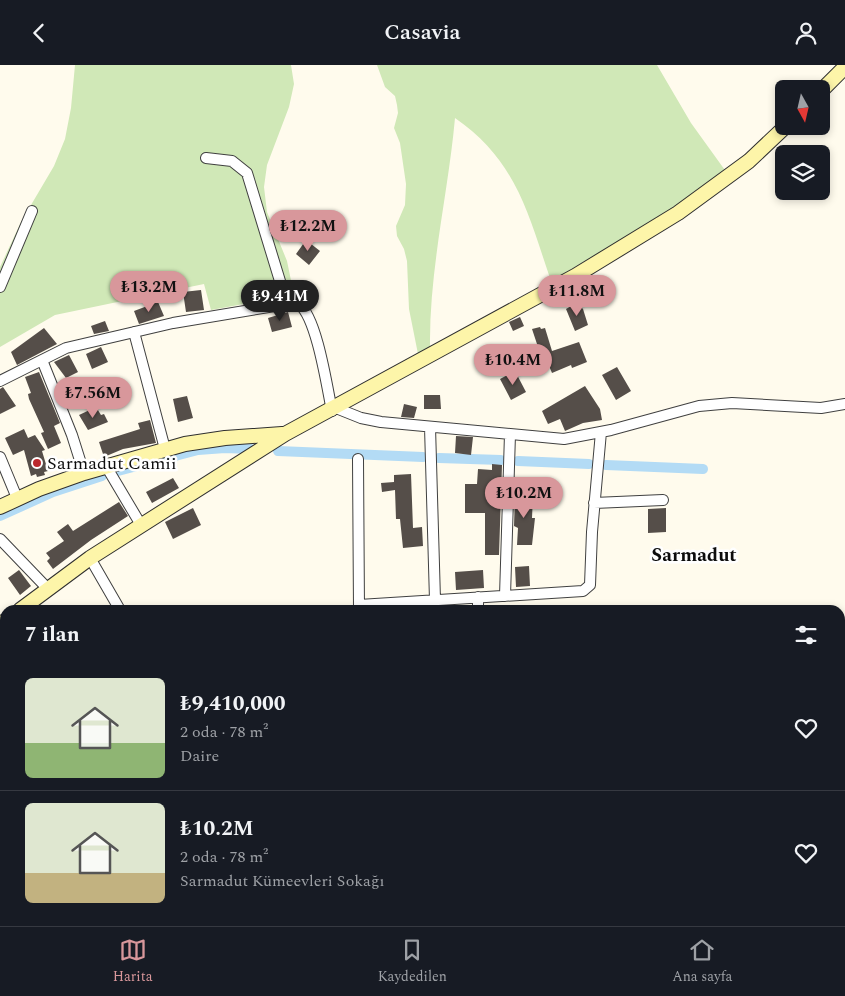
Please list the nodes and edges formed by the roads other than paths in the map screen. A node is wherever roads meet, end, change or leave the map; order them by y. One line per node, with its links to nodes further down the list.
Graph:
1 (845, 67): 2 (main road)
2 (830, 82)
3 (776, 135): 12 (main road)
4 (206, 158): 7 (street)
5 (32, 211): 6 (street)
6 (0, 287)
7 (287, 304): 8 (street); 12 (street)
8 (134, 332): 9 (street); 17 (street)
9 (42, 360): 10 (street); 21 (street)
10 (0, 381)
11 (845, 404): 14 (street)
12 (334, 409): 13 (street); 15 (main road)
13 (430, 427): 16 (street); 32 (street)
14 (601, 432): 16 (street); 24 (street)
15 (285, 434): 17 (main road); 26 (main road)
16 (510, 434): 30 (street)
17 (165, 449): 20 (main road)
18 (0, 457): 22 (street)
19 (358, 459): 35 (street)
20 (106, 467): 21 (main road); 26 (street)
21 (84, 473): 22 (main road)
22 (17, 498): 25 (main road)
23 (663, 499): 24 (street)
24 (594, 503): 30 (street)
25 (0, 507)
26 (141, 525): 28 (main road)
27 (0, 539): 29 (street)
28 (90, 558): 29 (main road); 34 (street)
29 (48, 589): 33 (main road)
30 (505, 596): 31 (street)
31 (478, 597): 32 (street); 37 (street)
32 (435, 600): 36 (street)
33 (27, 605)
34 (117, 605)
35 (359, 605)
36 (381, 605)
37 (478, 605)

